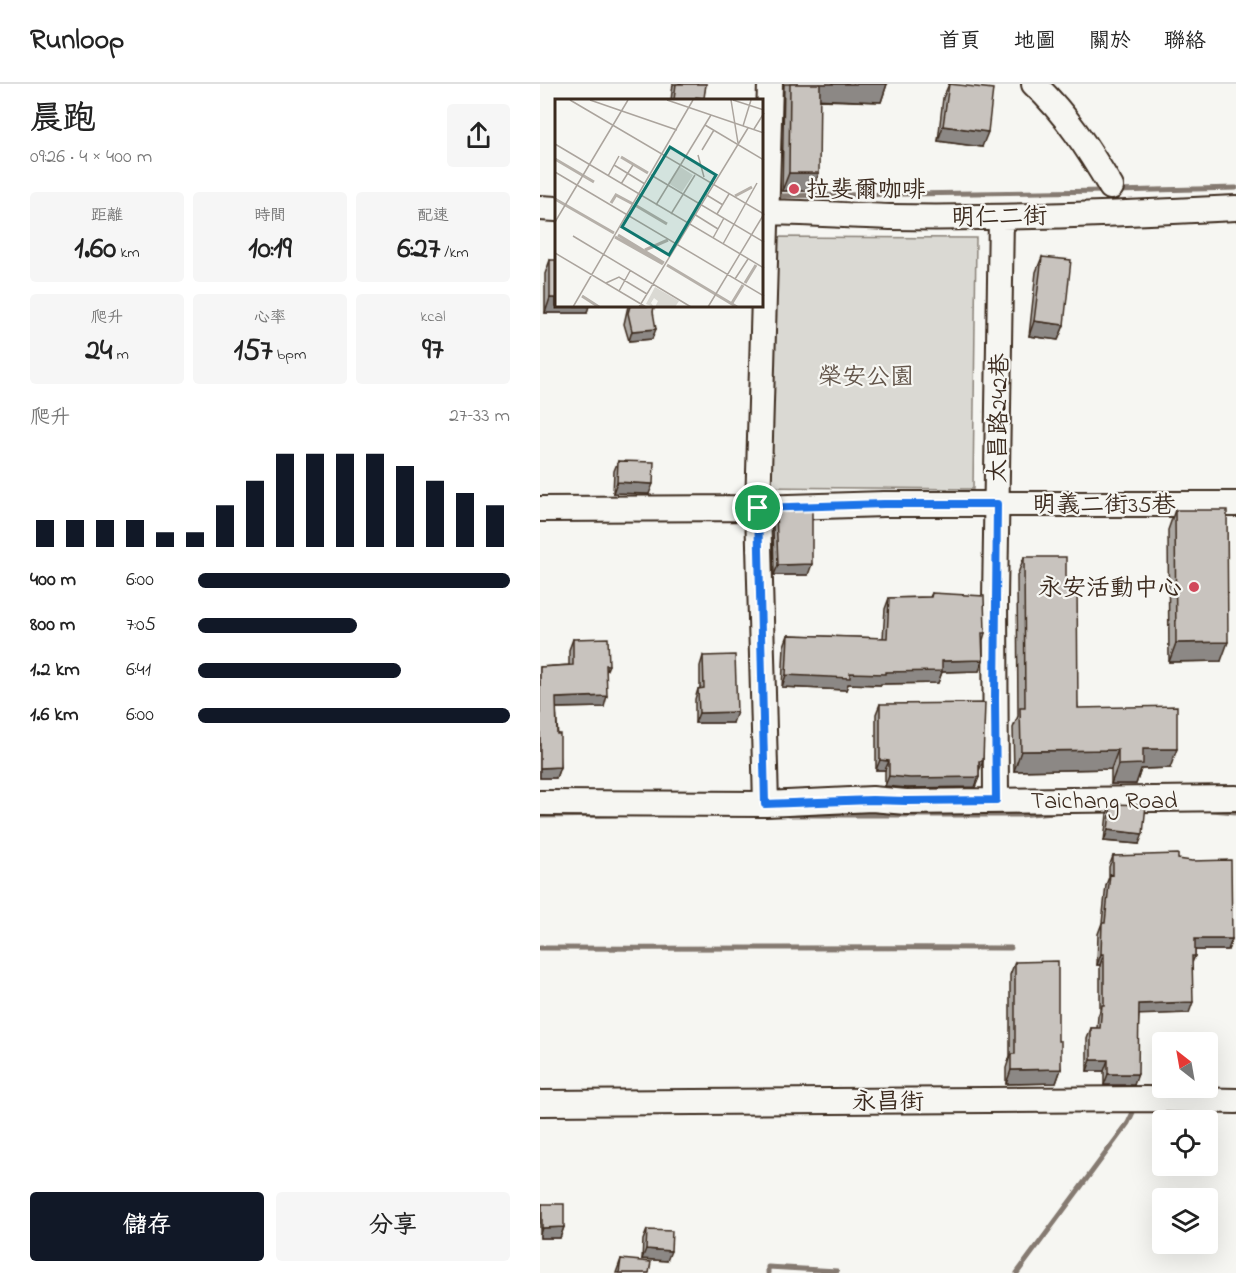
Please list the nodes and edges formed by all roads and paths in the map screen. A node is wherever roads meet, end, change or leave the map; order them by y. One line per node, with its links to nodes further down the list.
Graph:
1 (770, 84): 7 (street)
2 (1044, 89): 3 (street)
3 (1112, 187)
4 (540, 208): 6 (street)
5 (1236, 208): 8 (street, 明仁二街)
6 (555, 209)
7 (764, 212): 8 (street, 明仁二街)
8 (1000, 216): 10 (street, 太昌路242巷)
9 (762, 308): 12 (street)
10 (997, 504): 11 (street, 明義二街35巷); 12 (street, 明義二街35巷); 15 (street, 太昌路242巷)
11 (1236, 504)
12 (758, 508): 13 (street, 明義二街35巷); 17 (street)
13 (540, 509)
14 (1236, 798): 15 (street, Taichang Road)
15 (996, 800): 17 (street, Taichang Road)
16 (540, 803): 17 (street, Taichang Road)
17 (765, 804)
18 (1236, 1101): 19 (street, 永昌街)
19 (540, 1103)

